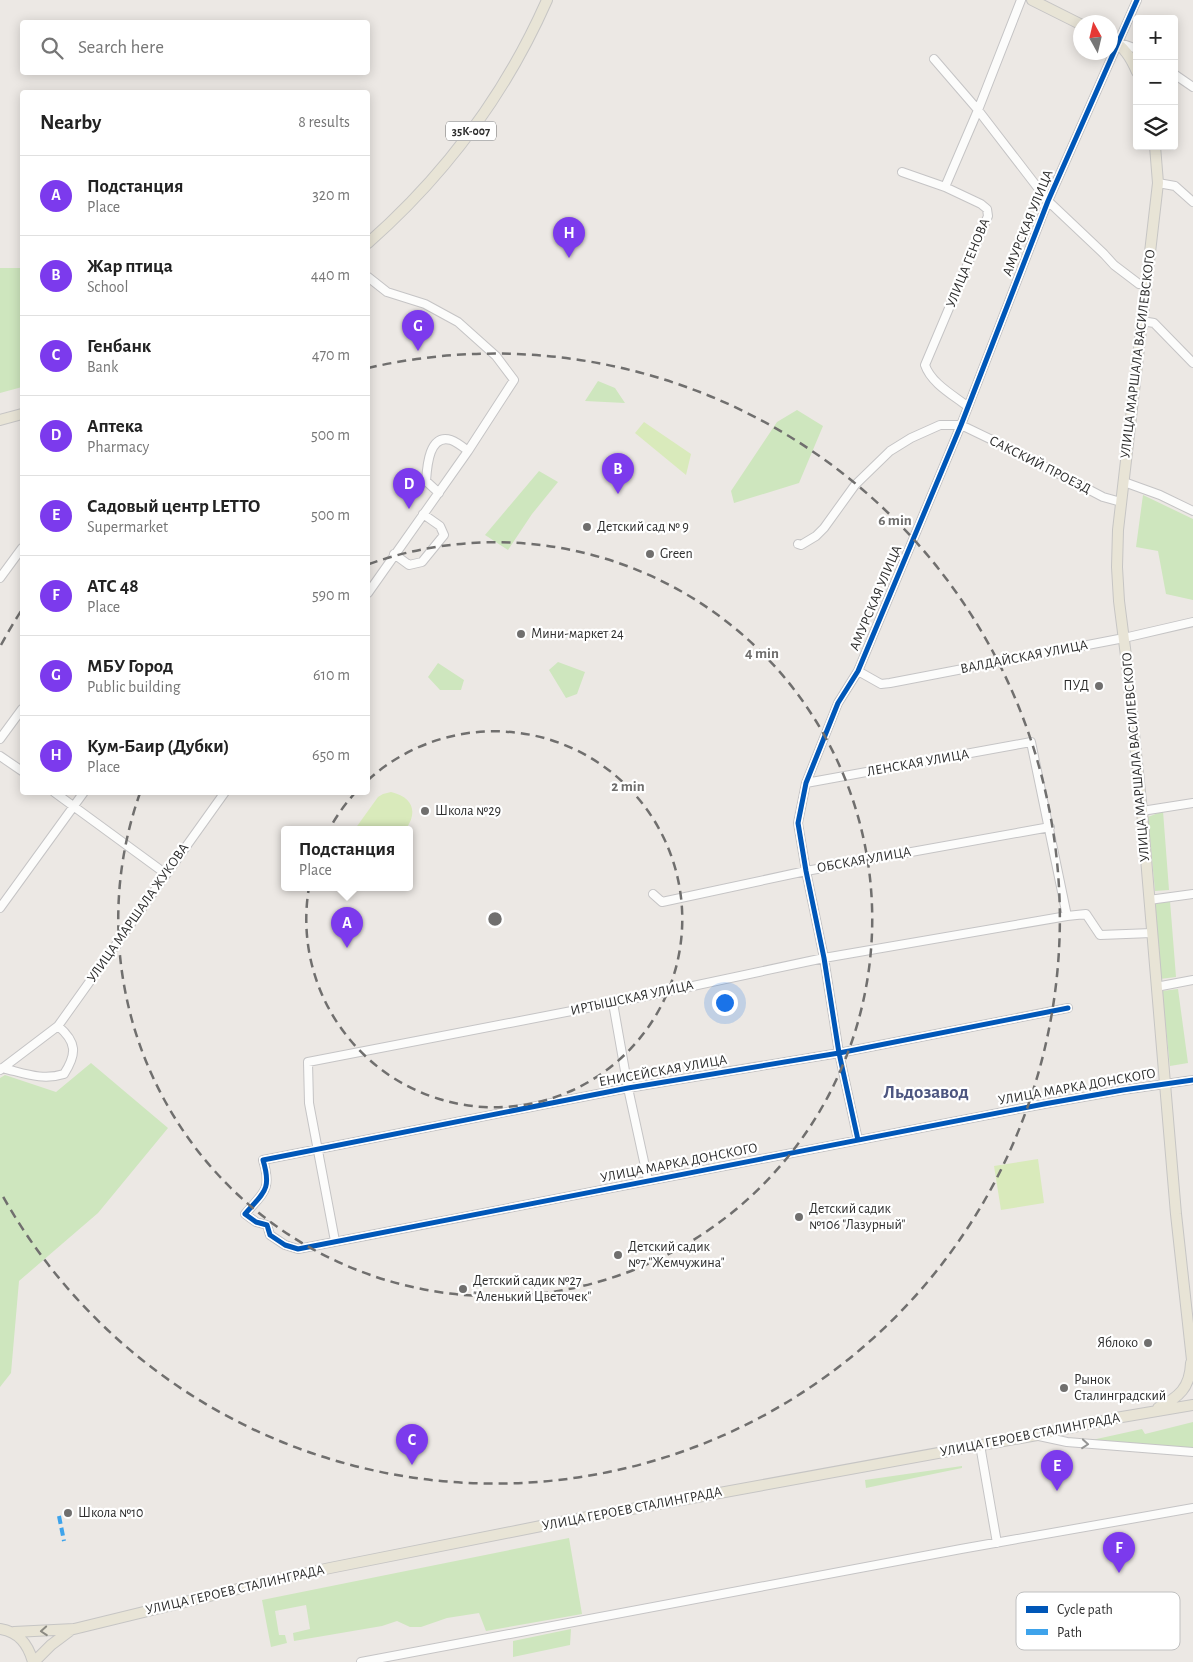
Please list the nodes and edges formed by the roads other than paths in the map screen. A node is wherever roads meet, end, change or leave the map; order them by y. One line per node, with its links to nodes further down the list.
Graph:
1 (547, 0): 22 (main road, 35К-007)
2 (1021, 0): 15 (street)
3 (1032, 0): 5 (main road)
4 (1136, 0): 6 (street, АМУРСКАЯ УЛИЦА)
5 (1073, 20)
6 (1118, 34)
7 (1118, 43): 9 (street)
8 (1118, 45): 12 (main road)
9 (1133, 48)
10 (934, 60): 15 (street)
11 (1106, 60): 20 (street, АМУРСКАЯ УЛИЦА)
12 (1133, 63)
13 (1178, 77): 14 (street)
14 (1193, 87)
15 (978, 110): 19 (street); 20 (street)
16 (1155, 150): 18 (main road, УЛИЦА МАРШАЛА ВАСИЛЕВСКОГО)
17 (902, 172): 19 (street, УЛИЦА ГЕНОВА)
18 (1158, 183): 21 (street); 24 (main road, УЛИЦА МАРШАЛА ВАСИЛЕВСКОГО)
19 (945, 187): 27 (street, УЛИЦА ГЕНОВА)
20 (1048, 201): 24 (street); 27 (street, АМУРСКАЯ УЛИЦА)
21 (1193, 202)
22 (370, 240)
23 (370, 279): 31 (street)
24 (1146, 286): 25 (main road, УЛИЦА МАРШАЛА ВАСИЛЕВСКОГО)
25 (1142, 321): 26 (street); 32 (main road, УЛИЦА МАРШАЛА ВАСИЛЕВСКОГО)
26 (1193, 363)
27 (967, 406): 30 (street, АМУРСКАЯ УЛИЦА)
28 (20, 415): 29 (main road)
29 (0, 420)
30 (961, 425): 34 (street, САКСКИЙ ПРОЕЗД); 37 (street); 44 (street, АМУРСКАЯ УЛИЦА)
31 (468, 451): 33 (street); 33 (street)
32 (1124, 482): 34 (main road, УЛИЦА МАРШАЛА ВАСИЛЕВСКОГО); 35 (street)
33 (439, 493): 36 (street)
34 (1121, 502): 43 (main road, УЛИЦА МАРШАЛА ВАСИЛЕВСКОГО)
35 (1193, 511)
36 (423, 514): 39 (street); 39 (street)
37 (798, 544)
38 (20, 551): 40 (street)
39 (394, 554): 41 (street)
40 (0, 578)
41 (370, 590)
42 (1193, 622): 43 (street, ВАЛДАЙСКАЯ УЛИЦА)
43 (1124, 638): 44 (street, ВАЛДАЙСКАЯ УЛИЦА); 55 (main road, УЛИЦА МАРШАЛА ВАСИЛЕВСКОГО)
44 (858, 671): 49 (street, АМУРСКАЯ УЛИЦА)
45 (20, 711): 46 (street)
46 (0, 739)
47 (0, 756): 48 (street)
48 (20, 770)
49 (806, 783): 56 (street, ЛЕНСКАЯ УЛИЦА); 57 (street, АМУРСКАЯ УЛИЦА)
50 (58, 795): 54 (street)
51 (82, 795): 54 (street)
52 (223, 795): 58 (street, УЛИЦА МАРШАЛА ЖУКОВА)
53 (1193, 804): 55 (street)
54 (74, 807): 58 (street); 62 (street)
55 (1142, 811): 61 (main road, УЛИЦА МАРШАЛА ВАСИЛЕВСКОГО)
56 (1050, 827): 57 (street, ОБСКАЯ УЛИЦА); 63 (street)
57 (806, 871): 59 (street, ОБСКАЯ УЛИЦА); 65 (street, АМУРСКАЯ УЛИЦА)
58 (166, 874): 70 (street, УЛИЦА МАРШАЛА ЖУКОВА)
59 (653, 894)
60 (1193, 894): 61 (street)
61 (1149, 900): 64 (main road, УЛИЦА МАРШАЛА ВАСИЛЕВСКОГО)
62 (0, 908)
63 (1067, 916): 64 (street, ИРТЫШСКАЯ УЛИЦА); 65 (street, ИРТЫШСКАЯ УЛИЦА)
64 (1152, 933): 67 (main road, УЛИЦА МАРШАЛА ВАСИЛЕВСКОГО)
65 (824, 958): 68 (street, ИРТЫШСКАЯ УЛИЦА); 71 (street, АМУРСКАЯ УЛИЦА)
66 (1193, 980): 67 (street)
67 (1156, 987): 74 (main road, УЛИЦА МАРШАЛА ВАСИЛЕВСКОГО)
68 (614, 1002): 75 (street); 77 (street, ИРТЫШСКАЯ УЛИЦА)
69 (1068, 1008): 71 (street, ЕНИСЕЙСКАЯ УЛИЦА)
70 (58, 1026): 72 (street, УЛИЦА МАРШАЛА ЖУКОВА); 72 (street)
71 (839, 1053): 75 (street, ЕНИСЕЙСКАЯ УЛИЦА); 76 (street, АМУРСКАЯ УЛИЦА)
72 (1, 1069)
73 (1193, 1080): 74 (street, УЛИЦА МАРКА ДОНСКОГО)
74 (1166, 1083): 76 (street, УЛИЦА МАРКА ДОНСКОГО); 81 (main road, УЛИЦА МАРШАЛА ВАСИЛЕВСКОГО)
75 (628, 1088): 77 (street, ЕНИСЕЙСКАЯ УЛИЦА); 79 (street)
76 (858, 1140): 79 (street, УЛИЦА МАРКА ДОНСКОГО)
77 (317, 1151): 78 (street, ЕНИСЕЙСКАЯ УЛИЦА); 80 (street)
78 (262, 1160): 80 (street, УЛИЦА МАРКА ДОНСКОГО)
79 (648, 1180): 80 (street, УЛИЦА МАРКА ДОНСКОГО)
80 (334, 1241)
81 (1192, 1358): 82 (main road, УЛИЦА МАРШАЛА ВАСИЛЕВСКОГО); 84 (main road)
82 (1193, 1369)
83 (1193, 1405): 84 (main road, УЛИЦА ГЕРОЕВ СТАЛИНГРАДА)
84 (1147, 1412): 85 (main road, УЛИЦА ГЕРОЕВ СТАЛИНГРАДА)
85 (1037, 1435): 86 (main road, УЛИЦА ГЕРОЕВ СТАЛИНГРАДА); 87 (street, one-way to 87)
86 (980, 1445): 89 (street); 90 (main road, УЛИЦА ГЕРОЕВ СТАЛИНГРАДА)
87 (1193, 1452)
88 (1193, 1508): 89 (street)
89 (997, 1542): 94 (street)
90 (74, 1628): 92 (main road, УЛИЦА ГЕРОЕВ СТАЛИНГРАДА, one-way to 92); 93 (main road, УЛИЦА ГЕРОЕВ СТАЛИНГРАДА)
91 (0, 1629): 92 (main road, УЛИЦА ГЕРОЕВ СТАЛИНГРАДА)
92 (14, 1632): 93 (main road)
93 (34, 1662)
94 (361, 1662)

